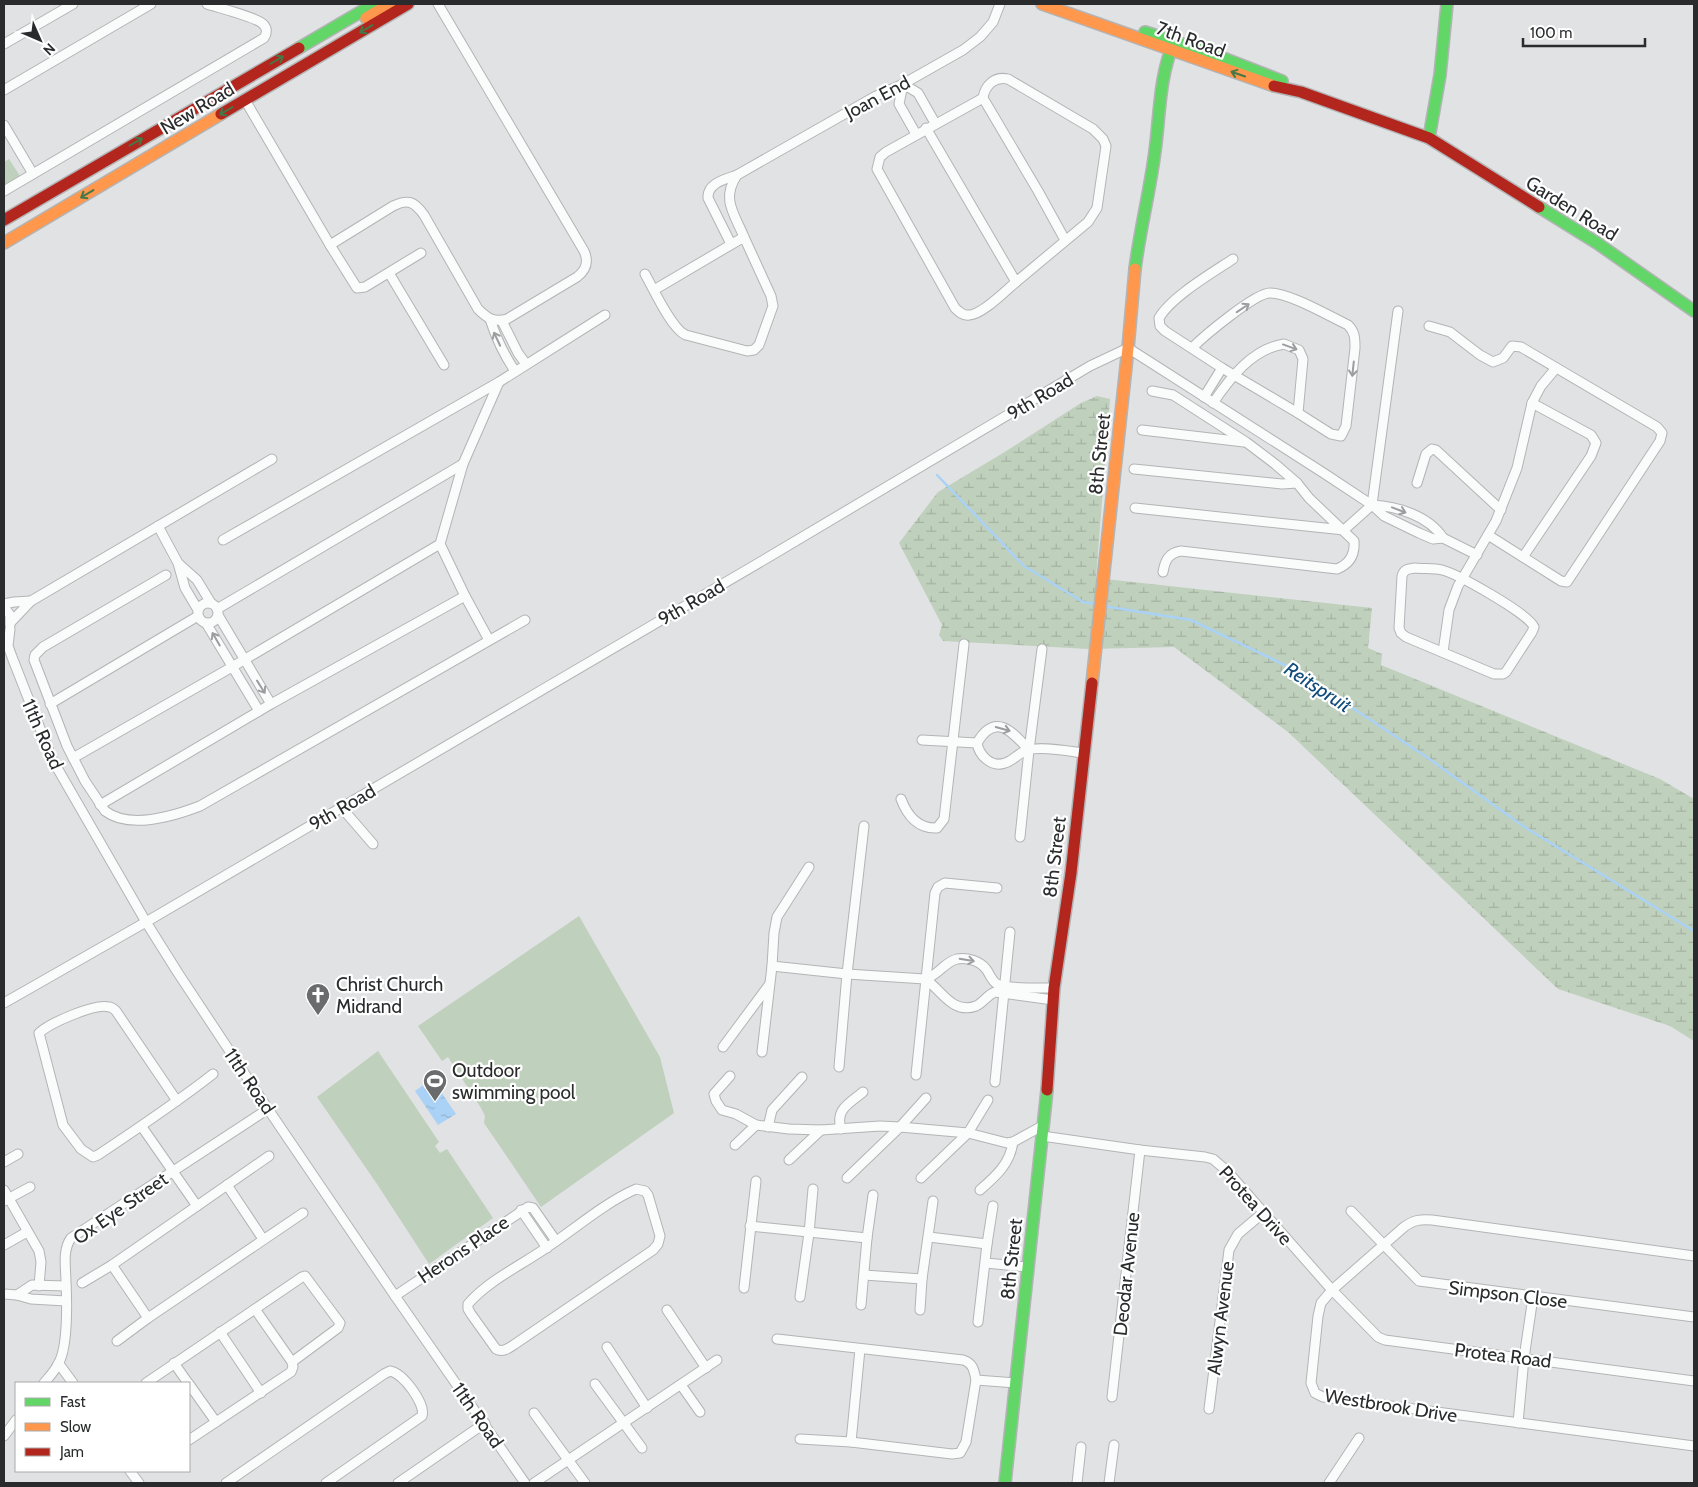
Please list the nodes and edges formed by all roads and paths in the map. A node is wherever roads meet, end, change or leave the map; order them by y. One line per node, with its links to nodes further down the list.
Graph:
1 (73, 4): 13 (street)
2 (151, 4): 16 (street)
3 (207, 4): 24 (street)
4 (374, 4): 12 (street, New Road)
5 (390, 4): 12 (street)
6 (408, 4): 18 (street, New Road, one-way to 18)
7 (438, 4): 45 (street)
8 (1000, 4): 15 (street, Joan End)
9 (1042, 4): 14 (street, 7th Road)
10 (1065, 4): 14 (street, 7th Road)
11 (1447, 4): 23 (street)
12 (315, 38): 29 (street, New Road, one-way to 12)
13 (4, 44)
14 (1167, 44): 23 (street, 7th Road); 47 (street, 8th Street)
15 (903, 84): 19 (street); 22 (street); 25 (street, Joan End)
16 (4, 90)
17 (983, 98): 19 (street); 31 (street); 31 (street)
18 (245, 100): 32 (street, New Road, one-way to 32); 34 (street)
19 (935, 123): 21 (street)
20 (4, 125): 24 (street)
21 (926, 128): 22 (street); 39 (street)
22 (916, 134): 39 (street)
23 (1429, 138): 41 (street, Garden Road)
24 (33, 174): 26 (street)
25 (737, 175): 27 (street); 28 (street, Joan End)
26 (4, 191)
27 (728, 199): 28 (street); 30 (street)
28 (712, 207): 33 (street)
29 (4, 220)
30 (744, 237): 33 (street); 40 (street)
31 (1065, 240): 39 (street)
32 (4, 243)
33 (731, 244): 40 (street)
34 (330, 245): 37 (street); 44 (street)
35 (421, 252): 37 (street)
36 (1232, 259): 48 (street)
37 (389, 273): 50 (street)
38 (645, 274): 40 (street)
39 (1016, 282)
40 (654, 290)
41 (1694, 310)
42 (1398, 311): 68 (street)
43 (605, 315): 49 (street)
44 (490, 319): 45 (street); 53 (street, one-way to 44)
45 (502, 321): 49 (street)
46 (1428, 326): 52 (street)
47 (1128, 348): 57 (street); 106 (street, 8th Street); 110 (street, 9th Road)
48 (1192, 348): 51 (street); 60 (street, one-way to 60)
49 (526, 364): 53 (street)
50 (444, 365)
51 (1222, 368): 54 (street); 57 (street)
52 (1556, 368): 59 (street); 78 (street)
53 (515, 371): 55 (street)
54 (1234, 374): 58 (street); 60 (street); 60 (street, one-way to 60)
55 (499, 382): 64 (street); 75 (street)
56 (1152, 391): 62 (street)
57 (1204, 397): 58 (street)
58 (1213, 403): 68 (street)
59 (1532, 403): 70 (street); 78 (street)
60 (1298, 413)
61 (1142, 430): 62 (street)
62 (1246, 442): 66 (street)
63 (272, 459): 71 (street)
64 (463, 464): 76 (street); 86 (street)
65 (1134, 469): 66 (street)
66 (1297, 483): 72 (street)
67 (1417, 483): 70 (street)
68 (1372, 505): 72 (street); 74 (street); 74 (street, one-way to 74)
69 (1135, 508): 72 (street)
70 (1500, 510): 73 (street)
71 (158, 526): 79 (street); 84 (street)
72 (1344, 530): 80 (street)
73 (1488, 535): 77 (street); 78 (street)
74 (1443, 538): 77 (street)
75 (223, 540)
76 (440, 544): 83 (street); 97 (street)
77 (1477, 556): 82 (street)
78 (1523, 557)
79 (178, 563): 86 (street); 87 (street)
80 (1163, 572)
81 (166, 575): 99 (street)
82 (1462, 578): 95 (street); 95 (street); 95 (street)
83 (465, 596): 91 (street); 100 (street)
84 (31, 601): 85 (street); 90 (street)
85 (4, 606): 90 (street)
86 (215, 609): 87 (street); 89 (street); 97 (street)
87 (198, 613): 89 (street); 99 (street)
88 (524, 620): 91 (street)
89 (206, 623): 98 (street, one-way to 89)
90 (8, 629): 96 (street, 11th Road)
91 (489, 640): 109 (street)
92 (964, 644): 103 (street)
93 (1042, 649): 105 (street)
94 (4, 651): 96 (street)
95 (1443, 652)
96 (12, 657): 116 (street, 11th Road)
97 (244, 660): 98 (street); 100 (street, one-way to 100)
98 (232, 667): 101 (street); 107 (street)
99 (50, 704): 107 (street)
100 (271, 704): 101 (street)
101 (259, 711): 109 (street)
102 (922, 740): 103 (street)
103 (952, 742): 104 (street); 108 (street)
104 (977, 743): 105 (street); 105 (street, one-way to 105)
105 (1029, 750): 106 (street); 112 (street)
106 (1083, 753): 122 (street, 8th Street)
107 (73, 758): 109 (street)
108 (901, 799)
109 (100, 805)
110 (341, 807): 113 (street); 116 (street, 9th Road)
111 (864, 826): 119 (street)
112 (1020, 837)
113 (373, 844)
114 (809, 867): 118 (street)
115 (997, 888): 120 (street)
116 (146, 922): 125 (street, 9th Road); 138 (street, 11th Road)
117 (1010, 932): 123 (street)
118 (772, 966): 119 (street); 121 (street)
119 (847, 974): 120 (street); 128 (street)
120 (925, 979): 123 (street); 123 (street, one-way to 123); 130 (street)
121 (769, 985): 126 (street); 127 (street)
122 (1054, 988): 123 (street); 124 (street, 8th Street)
123 (1003, 989): 124 (street); 133 (street)
124 (1053, 1000): 145 (street, 8th Street)
125 (4, 1004)
126 (723, 1047)
127 (762, 1052)
128 (839, 1067)
129 (213, 1074): 137 (street)
130 (916, 1075)
131 (730, 1076): 139 (street)
132 (802, 1077): 141 (street)
133 (995, 1082)
134 (863, 1092): 143 (street)
135 (926, 1098): 142 (street)
136 (988, 1100): 146 (street)
137 (177, 1101): 140 (street); 140 (street)
138 (268, 1108): 154 (street, Ox Eye Street); 196 (street, 11th Road)
139 (756, 1125): 141 (street); 148 (street)
140 (142, 1127): 154 (street)
141 (768, 1127): 144 (street)
142 (900, 1127): 143 (street); 146 (street); 155 (street)
143 (841, 1129): 144 (street)
144 (821, 1130): 152 (street)
145 (1043, 1130): 147 (street); 149 (street, Protea Drive); 186 (street, 8th Street)
146 (968, 1133): 147 (street); 156 (street)
147 (1013, 1142): 162 (street)
148 (735, 1145)
149 (1140, 1150): 170 (street, Protea Drive); 229 (street, Deodar Avenue)
150 (18, 1154): 153 (street)
151 (269, 1156): 158 (street)
152 (789, 1160)
153 (4, 1162)
154 (173, 1171): 166 (street); 191 (street, Ox Eye Street)
155 (847, 1178)
156 (921, 1178)
157 (756, 1180): 172 (street)
158 (227, 1185): 166 (street); 177 (street)
159 (30, 1187): 164 (street)
160 (813, 1189): 174 (street)
161 (4, 1190): 164 (street)
162 (980, 1190)
163 (873, 1195): 176 (street)
164 (6, 1200): 173 (street)
165 (933, 1201): 175 (street)
166 (197, 1206): 185 (street)
167 (993, 1206): 179 (street)
168 (521, 1210): 178 (street, Herons Place); 182 (street); 196 (street, Herons Place)
169 (1351, 1210): 181 (street, Simpson Close)
170 (1264, 1212): 193 (street, Protea Drive); 231 (street, Alwyn Avenue)
171 (303, 1213): 177 (street)
172 (750, 1226): 174 (street); 192 (street)
173 (27, 1232): 180 (street); 190 (street)
174 (810, 1233): 176 (street); 198 (street)
175 (929, 1237): 179 (street); 188 (street)
176 (867, 1238): 187 (street)
177 (263, 1239): 205 (street)
178 (556, 1241): 182 (street); 182 (street)
179 (987, 1244): 184 (street)
180 (4, 1245)
181 (1383, 1245): 183 (street, Westbrook Drive); 193 (street, Westbrook Drive); 197 (street, Simpson Close)
182 (547, 1248)
183 (1694, 1256)
184 (986, 1263): 186 (street); 206 (street)
185 (112, 1264): 189 (street); 205 (street)
186 (1027, 1267): 224 (street, 8th Street)
187 (864, 1275): 188 (street); 200 (street)
188 (922, 1279): 203 (street)
189 (82, 1283)
190 (39, 1286): 191 (street); 195 (street)
191 (66, 1286): 199 (street, Ox Eye Street)
192 (744, 1288)
193 (1332, 1290): 212 (street, Protea Road); 238 (street, Westbrook Drive)
194 (4, 1294): 195 (street)
195 (17, 1295): 199 (street)
196 (395, 1296): 236 (street, 11th Road)
197 (1533, 1297): 204 (street, Simpson Close); 212 (street)
198 (800, 1298)
199 (66, 1301): 216 (street, Ox Eye Street)
200 (861, 1305)
201 (255, 1309): 207 (street); 214 (street); 214 (street)
202 (667, 1310): 217 (street)
203 (920, 1310)
204 (1694, 1317)
205 (148, 1318): 209 (street)
206 (978, 1322)
207 (220, 1332): 215 (street); 228 (street)
208 (776, 1339): 211 (street)
209 (117, 1342)
210 (607, 1347): 230 (street)
211 (860, 1349): 218 (street); 243 (street)
212 (1524, 1358): 219 (street, Protea Road); 238 (street)
213 (717, 1360): 217 (street)
214 (292, 1362): 228 (street)
215 (174, 1363): 222 (street); 223 (street)
216 (59, 1364): 220 (street, Ox Eye Street); 221 (street)
217 (706, 1368): 227 (street)
218 (976, 1380): 224 (street); 243 (street)
219 (1694, 1381)
220 (45, 1382)
221 (72, 1382)
222 (147, 1382)
223 (188, 1382)
224 (1016, 1383): 257 (street, 8th Street)
225 (190, 1384): 235 (street)
226 (595, 1384): 237 (street)
227 (681, 1384): 230 (street); 232 (street)
228 (261, 1393): 235 (street)
229 (1112, 1397)
230 (647, 1408): 237 (street)
231 (1209, 1409)
232 (700, 1412)
233 (534, 1413): 248 (street)
234 (15, 1421): 239 (street)
235 (216, 1422): 241 (street)
236 (484, 1423): 253 (street); 254 (street, 11th Road)
237 (624, 1423): 247 (street); 248 (street)
238 (1518, 1423): 246 (street, Westbrook Drive)
239 (4, 1436)
240 (1359, 1438): 260 (street)
241 (190, 1439)
242 (800, 1440): 243 (street)
243 (851, 1442)
244 (1114, 1445): 259 (street)
245 (1081, 1446): 258 (street)
246 (1694, 1446)
247 (642, 1448)
248 (569, 1461): 255 (street); 256 (street)
249 (131, 1472): 250 (street)
250 (139, 1483)
251 (226, 1483): 252 (street)
252 (328, 1483)
253 (398, 1483)
254 (525, 1483)
255 (534, 1483)
256 (585, 1483)
257 (1005, 1483)
258 (1077, 1483)
259 (1109, 1483)
260 (1329, 1483)

